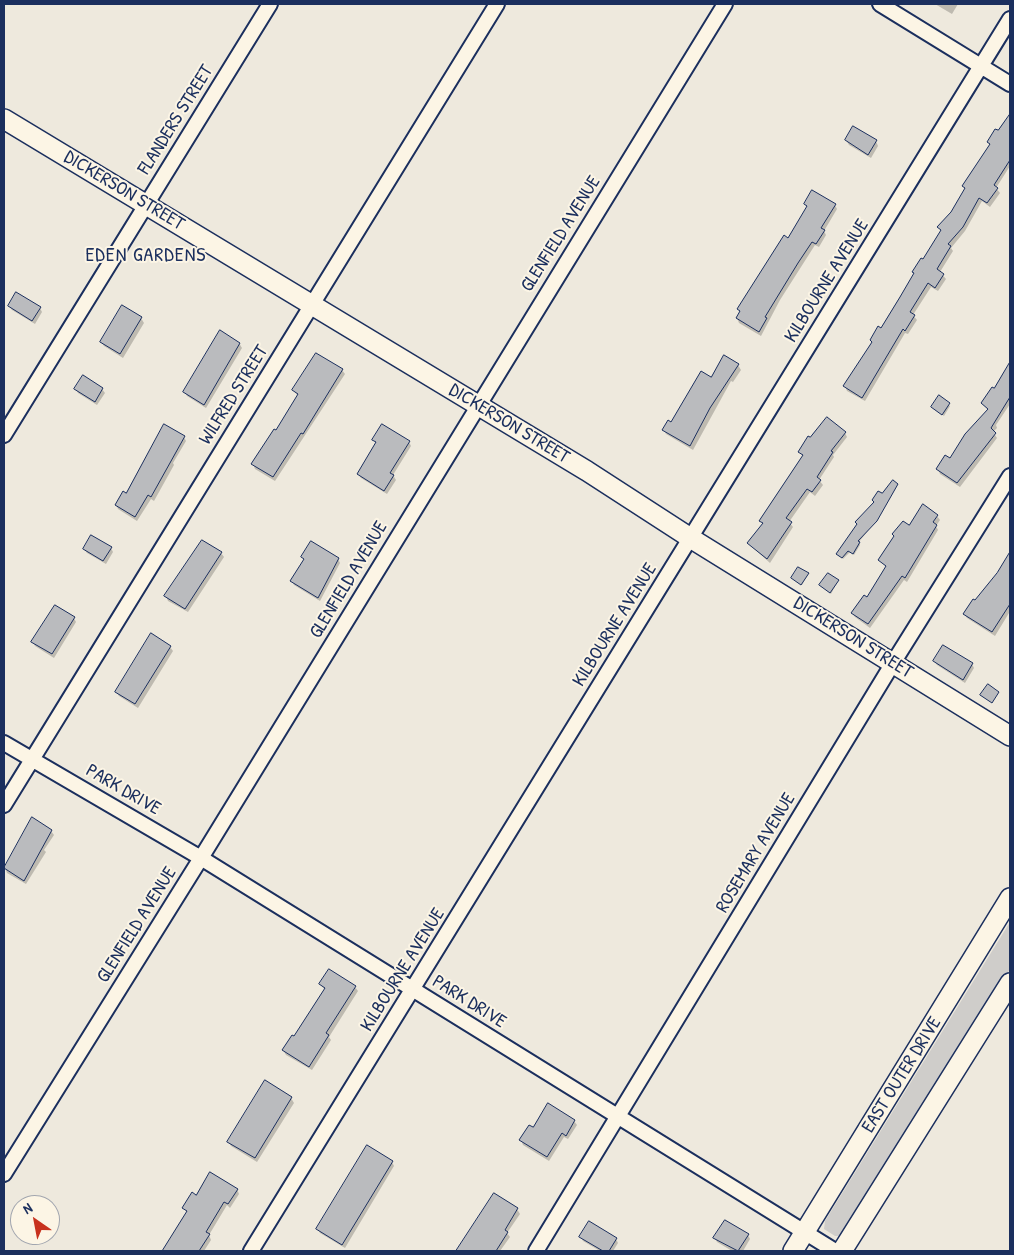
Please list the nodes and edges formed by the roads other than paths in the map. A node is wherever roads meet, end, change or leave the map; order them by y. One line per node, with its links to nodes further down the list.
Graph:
1 (270, 4): 9 (street, FLANDERS STREET)
2 (497, 4): 10 (street, WILFRED STREET)
3 (725, 4): 11 (street, GLENFIELD AVENUE)
4 (880, 4): 6 (street)
5 (1010, 19): 6 (street, KILBOURNE AVENUE)
6 (981, 66): 7 (street); 14 (street, KILBOURNE AVENUE)
7 (1010, 84)
8 (4, 119): 9 (street, DICKERSON STREET)
9 (146, 204): 10 (street, DICKERSON STREET); 12 (street, FLANDERS STREET)
10 (312, 305): 11 (street, DICKERSON STREET); 18 (street, WILFRED STREET)
11 (478, 405): 14 (street, DICKERSON STREET); 20 (street, GLENFIELD AVENUE)
12 (4, 435)
13 (1010, 476): 15 (street, ROSEMARY AVENUE)
14 (692, 539): 15 (street, DICKERSON STREET); 23 (street, KILBOURNE AVENUE)
15 (894, 663): 16 (street, DICKERSON STREET); 24 (street, ROSEMARY AVENUE)
16 (1010, 736)
17 (4, 743): 18 (street, PARK DRIVE)
18 (32, 759): 19 (street, WILFRED STREET); 20 (street, PARK DRIVE)
19 (4, 805)
20 (201, 858): 23 (street, PARK DRIVE); 25 (street, GLENFIELD AVENUE)
21 (1010, 898): 26 (street, EAST OUTER DRIVE)
22 (1010, 983): 31 (street)
23 (413, 989): 24 (street, PARK DRIVE); 27 (street, KILBOURNE AVENUE)
24 (619, 1118): 26 (street, PARK DRIVE); 28 (street, ROSEMARY AVENUE)
25 (4, 1174)
26 (805, 1233): 29 (street, EAST OUTER DRIVE); 30 (street, PARK DRIVE)
27 (251, 1251)
28 (536, 1251)
29 (793, 1251)
30 (835, 1251)
31 (842, 1251)

